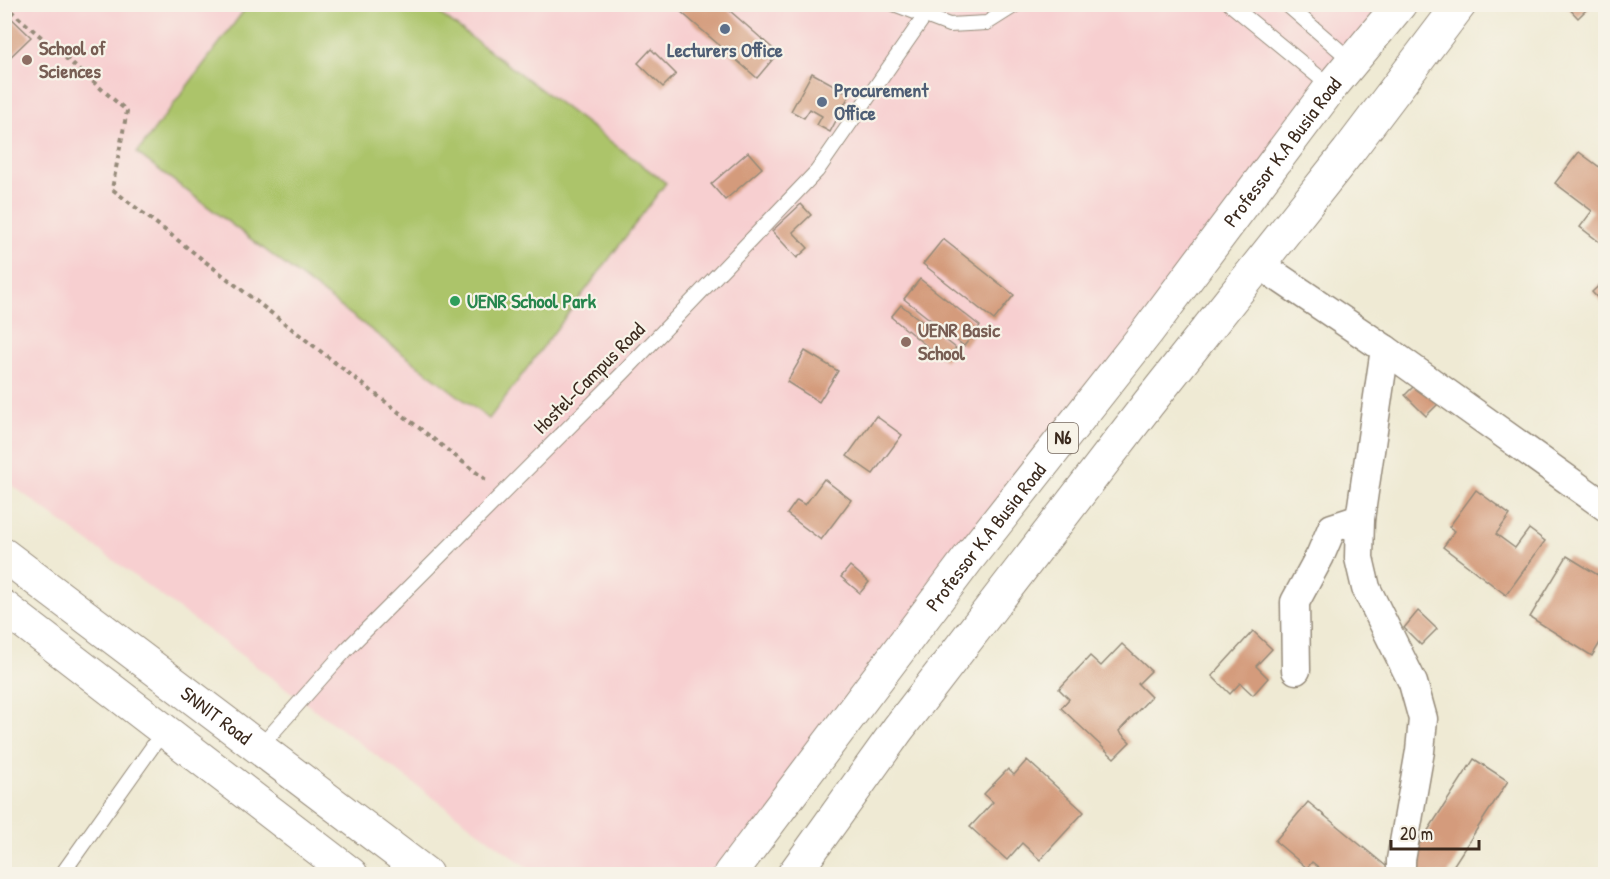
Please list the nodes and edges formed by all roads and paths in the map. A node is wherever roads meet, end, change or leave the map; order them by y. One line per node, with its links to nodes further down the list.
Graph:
1 (452, 4): 9 (path)
2 (894, 4): 10 (lane)
3 (1017, 4): 10 (lane)
4 (1230, 4): 12 (lane)
5 (1286, 4): 11 (lane)
6 (1400, 4): 11 (main road, Professor K.A Busia Road / N6)
7 (1460, 4): 13 (main road, N6)
8 (4, 5): 19 (path)
9 (447, 10)
10 (924, 17): 19 (lane, Hostel-Campus Road)
11 (1353, 62): 12 (main road, Professor K.A Busia Road / N6)
12 (1331, 87): 14 (main road, Professor K.A Busia Road / N6)
13 (1259, 264): 15 (street); 16 (main road, N6)
14 (1147, 332): 16 (main road); 17 (main road, Professor K.A Busia Road / N6)
15 (1385, 349): 20 (street); 21 (street)
16 (1185, 357): 18 (main road, N6)
17 (1112, 377): 18 (main road); 30 (main road, Professor K.A Busia Road / N6)
18 (1148, 404): 31 (main road, N6)
19 (503, 493): 26 (lane, Hostel-Campus Road)
20 (1605, 507)
21 (1360, 519): 24 (street); 32 (street)
22 (4, 555): 26 (main road, SNNIT Road)
23 (4, 607): 25 (main road)
24 (1296, 670)
25 (165, 729): 27 (lane); 28 (main road)
26 (259, 748): 29 (main road, SNNIT Road)
27 (62, 874)
28 (351, 874)
29 (426, 874)
30 (730, 874)
31 (794, 874)
32 (1401, 874)

